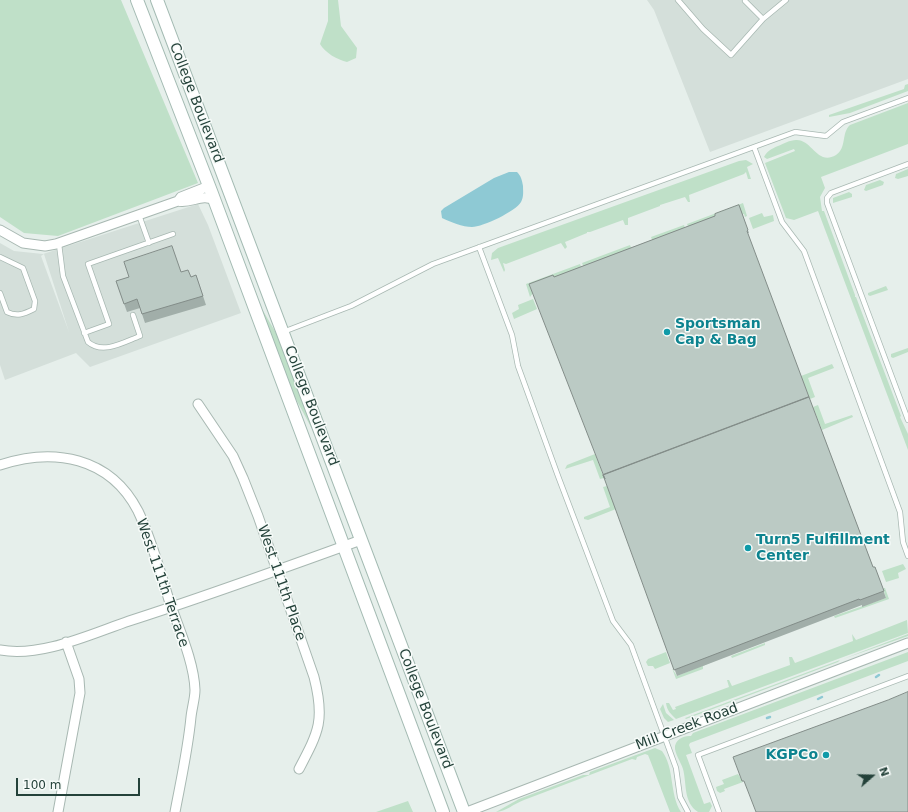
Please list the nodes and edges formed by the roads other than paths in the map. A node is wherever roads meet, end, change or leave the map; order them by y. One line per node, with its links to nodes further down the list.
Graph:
1 (137, 0): 11 (main road, College Boulevard)
2 (157, 0): 10 (main road, College Boulevard)
3 (678, 0): 6 (lane)
4 (745, 0): 6 (lane)
5 (786, 0): 6 (lane)
6 (763, 19)
7 (908, 98): 8 (lane)
8 (754, 147): 18 (lane); 29 (lane)
9 (908, 164): 25 (lane)
10 (227, 184): 11 (street); 22 (main road, College Boulevard)
11 (211, 192): 12 (street); 12 (street); 28 (main road, College Boulevard)
12 (178, 201): 13 (street)
13 (139, 215): 16 (lane); 17 (street)
14 (1, 233): 17 (street)
15 (173, 234): 16 (lane)
16 (149, 243): 23 (lane)
17 (59, 244): 23 (lane)
18 (479, 247): 22 (lane); 36 (lane)
19 (0, 257): 20 (lane)
20 (0, 293)
21 (133, 315): 23 (lane)
22 (283, 332): 27 (main road, College Boulevard)
23 (84, 333)
24 (198, 404): 30 (street, West 111th Place)
25 (908, 420)
26 (0, 465): 31 (street, West 111th Terrace)
27 (361, 540): 28 (street); 41 (main road, College Boulevard)
28 (343, 547): 30 (street); 40 (main road, College Boulevard)
29 (908, 556)
30 (276, 570): 31 (street); 37 (street, West 111th Place)
31 (172, 607): 32 (street); 39 (street, West 111th Terrace)
32 (66, 642): 34 (street); 38 (street)
33 (908, 643): 36 (street, Mill Creek Road)
34 (0, 650)
35 (908, 676): 44 (lane)
36 (664, 736): 42 (street, Mill Creek Road); 43 (lane)
37 (299, 769)
38 (58, 812)
39 (175, 812)
40 (443, 812)
41 (464, 812)
42 (467, 812)
43 (688, 812)
44 (719, 812)

